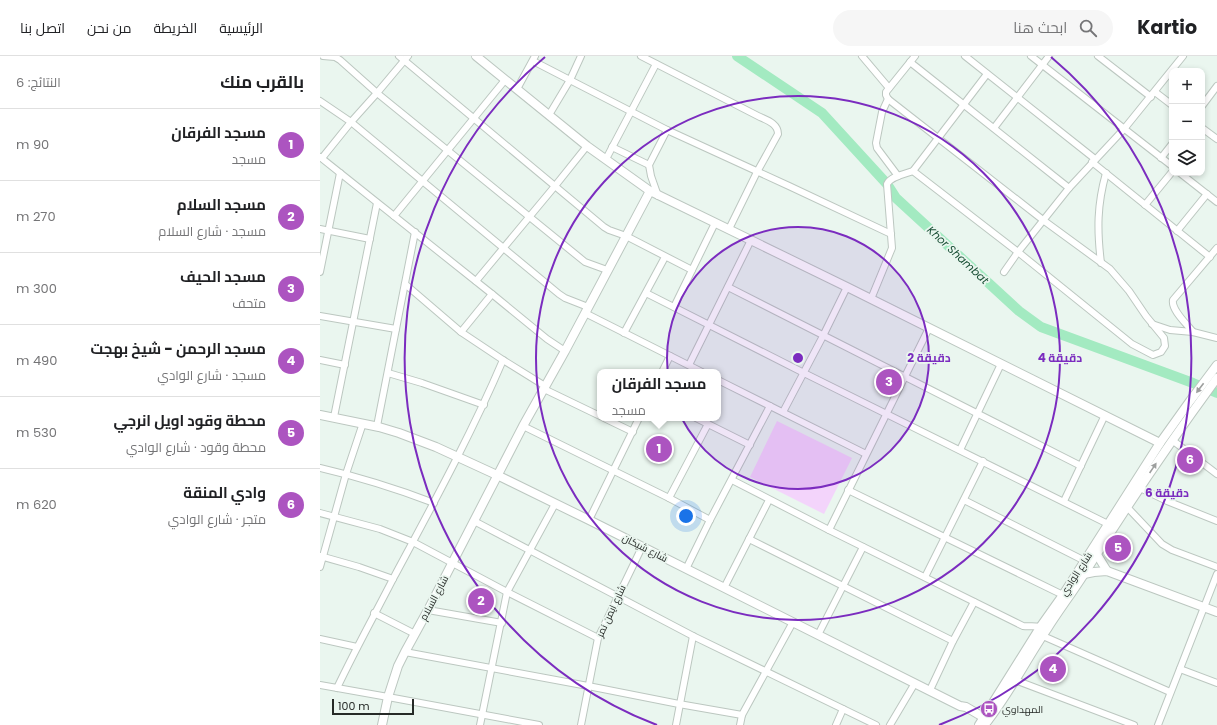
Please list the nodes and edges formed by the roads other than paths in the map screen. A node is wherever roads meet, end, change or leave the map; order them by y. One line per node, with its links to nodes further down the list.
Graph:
1 (323, 56): 25 (street)
2 (399, 56): 13 (street)
3 (476, 56): 14 (street)
4 (581, 56): 21 (street)
5 (641, 56): 17 (street)
6 (862, 56): 23 (street)
7 (915, 56): 16 (street)
8 (965, 56): 19 (street)
9 (1031, 56): 18 (street)
10 (1049, 56): 18 (street)
11 (1098, 56): 26 (street)
12 (1183, 56): 26 (street)
13 (406, 58): 25 (street); 35 (street)
14 (485, 59): 20 (street)
15 (534, 59): 21 (street); 24 (street)
16 (910, 62): 23 (street); 30 (street)
17 (656, 64): 33 (street); 54 (street)
18 (1043, 65): 27 (street); 38 (street)
19 (987, 74): 27 (street); 30 (street)
20 (505, 80): 24 (street); 35 (street)
21 (570, 80): 33 (street); 34 (street)
22 (1217, 86): 32 (street)
23 (889, 88): 28 (street)
24 (517, 90): 34 (street)
25 (377, 93): 36 (street); 46 (street)
26 (1153, 95): 31 (street); 38 (street)
27 (1017, 97): 37 (street); 50 (street)
28 (888, 99): 41 (street); 57 (street)
29 (320, 101): 36 (street)
30 (964, 104): 37 (street); 41 (street)
31 (1170, 104)
32 (1204, 104)
33 (632, 111): 39 (street); 44 (street)
34 (549, 115): 43 (street)
35 (474, 118): 46 (street); 61 (street)
36 (350, 122): 47 (street); 60 (street)
37 (994, 128): 62 (street)
38 (1124, 129): 48 (street); 50 (street)
39 (667, 130): 52 (street); 54 (street)
40 (1205, 130): 42 (street)
41 (938, 138): 53 (street); 71 (street)
42 (1217, 139)
43 (587, 146): 49 (street); 61 (street)
44 (612, 147): 49 (street); 52 (street)
45 (1169, 148): 48 (street)
46 (448, 150): 60 (street); 70 (street)
47 (321, 157): 55 (street)
48 (1161, 158): 51 (street)
49 (606, 159): 63 (street)
50 (1094, 160): 56 (street); 62 (street)
51 (1169, 164)
52 (648, 165): 65 (street)
53 (913, 171): 57 (street); 84 (street)
54 (757, 172): 74 (street); 78 (street)
55 (340, 173): 67 (street); 75 (street)
56 (1106, 173): 68 (street); 87 (street)
57 (898, 176): 78 (street)
58 (1169, 176): 68 (street)
59 (1184, 176): 64 (street)
60 (423, 181): 69 (street); 82 (street)
61 (555, 186): 70 (street); 79 (street)
62 (1069, 188): 71 (street)
63 (650, 191): 65 (street); 79 (street, شارع السلام)
64 (1207, 194): 66 (street); 76 (street)
65 (658, 196): 72 (street)
66 (1217, 202)
67 (377, 203): 69 (street); 80 (street)
68 (1145, 205): 76 (street)
69 (394, 216): 77 (street)
70 (529, 217): 82 (street); 88 (street)
71 (1043, 220): 84 (street); 87 (street)
72 (715, 223): 74 (street); 89 (street)
73 (320, 229): 75 (street)
74 (729, 229): 81 (street)
75 (328, 231): 80 (street); 90 (street)
76 (1177, 231): 86 (street)
77 (415, 232): 92 (street); 93 (street)
78 (891, 234): 98 (street)
79 (626, 236): 85 (street); 88 (street, شارع السلام)
80 (370, 239): 102 (street)
81 (751, 240): 94 (street); 95 (street)
82 (503, 248): 92 (street); 100 (street)
83 (1217, 248): 86 (street)
84 (1018, 252): 91 (street); 103 (street)
85 (665, 257): 89 (street); 96 (street)
86 (1210, 258): 108 (street)
87 (1101, 263): 103 (street)
88 (607, 270): 100 (street, شارع السلام)
89 (692, 270): 99 (street)
90 (320, 272)
91 (1004, 272)
92 (476, 281): 97 (street)
93 (405, 284): 106 (street); 107 (street)
94 (728, 287): 104 (street); 110 (street)
95 (847, 287): 98 (street); 110 (street)
96 (646, 293): 99 (street); 109 (street)
97 (492, 294): 107 (street); 112 (street)
98 (871, 299): 105 (street)
99 (674, 307): 104 (street)
100 (586, 310): 109 (street); 112 (street, شارع السلام)
101 (320, 316): 102 (street)
102 (354, 322): 106 (street); 117 (street)
103 (1152, 324): 108 (street)
104 (709, 325): 118 (street); 123 (street)
105 (929, 328): 116 (street); 124 (street)
106 (396, 329): 122 (street)
107 (461, 332): 115 (street)
108 (1193, 332): 111 (street)
109 (624, 333): 113 (street)
110 (823, 336): 123 (street); 124 (street)
111 (1217, 338)
112 (564, 351): 127 (street, شارع السلام)
113 (670, 356): 118 (street); 120 (street)
114 (320, 360): 117 (street)
115 (503, 360): 127 (street); 129 (street)
116 (1001, 364): 134 (street); 136 (street)
117 (345, 365): 137 (street)
118 (689, 365): 121 (street)
119 (1217, 365): 125 (street, شارع الوادي)
120 (664, 369)
121 (696, 369)
122 (388, 373): 129 (street); 143 (street)
123 (804, 373): 131 (street); 133 (street)
124 (905, 377): 133 (street); 134 (street)
125 (1214, 378): 128 (street, شارع الوادي)
126 (721, 382): 130 (street)
127 (544, 388): 132 (street); 144 (street, شارع السلام)
128 (1194, 403): 146 (street, شارع الوادي); 147 (street, شارع الوادي)
129 (484, 405): 151 (street)
130 (770, 406): 131 (street); 148 (street)
131 (783, 412): 150 (street)
132 (597, 414)
133 (886, 414): 149 (street); 150 (street)
134 (977, 414): 149 (street); 153 (street)
135 (320, 415): 137 (street, شارع شيكان)
136 (1106, 415): 147 (street); 153 (street)
137 (334, 417): 141 (street, شارع شيكان)
138 (610, 421): 145 (street)
139 (638, 421): 145 (street)
140 (702, 421): 142 (street)
141 (362, 423): 143 (street, شارع شيكان); 156 (street)
142 (708, 424): 148 (street); 162 (street)
143 (377, 426): 151 (street, شارع شيكان)
144 (523, 426): 155 (street); 158 (street, شارع السلام)
145 (633, 432): 155 (street)
146 (1172, 440): 157 (street); 160 (street, شارع الوادي, one-way to 146)
147 (1160, 443): 175 (street, شارع الوادي)
148 (750, 445): 159 (street)
149 (960, 450): 152 (street)
150 (866, 454): 161 (street)
151 (458, 457): 158 (street, شارع شيكان); 166 (street)
152 (983, 461): 164 (street); 165 (street)
153 (1081, 466): 165 (street)
154 (320, 468): 156 (street)
155 (614, 470): 162 (street); 171 (street)
156 (346, 474): 166 (street); 170 (street)
157 (1217, 474)
158 (498, 476): 167 (street, شارع شيكان); 173 (street, شارع السلام)
159 (732, 480): 163 (street); 172 (street)
160 (1140, 488): 168 (street, شارع الوادي); 174 (street)
161 (848, 490): 176 (street); 177 (street)
162 (669, 498): 172 (street)
163 (769, 500): 176 (street); 178 (street)
164 (964, 500): 177 (street); 185 (street)
165 (1064, 501): 175 (street)
166 (434, 503): 179 (street)
167 (555, 504): 171 (street, شارع شيكان); 182 (street)
168 (1127, 507): 183 (street, شارع الوادي); 188 (street)
169 (320, 513): 170 (street)
170 (334, 516): 179 (street); 184 (street)
171 (589, 520): 180 (street, شارع شيكان)
172 (710, 520): 189 (street)
173 (474, 521): 182 (street); 186 (street, شارع السلام)
174 (1217, 521)
175 (1108, 524): 185 (street, شارع الوادي)
176 (829, 530): 181 (street)
177 (945, 538): 193 (street); 198 (street)
178 (748, 539): 195 (street); 196 (street)
179 (413, 542): 186 (street); 194 (street)
180 (642, 547): 189 (street, شارع شيكان); 199 (street, شارع ايمن نمر)
181 (863, 547): 193 (street); 195 (street)
182 (530, 551): 197 (street); 199 (street)
183 (1096, 553): 190 (street); 191 (street, شارع الوادي)
184 (321, 556): 187 (street); 194 (street)
185 (1085, 561): 198 (street, شارع الوادي)
186 (453, 563): 197 (street); 202 (street, شارع السلام)
187 (320, 567)
188 (1217, 567)
189 (686, 569): 196 (street, شارع شيكان)
190 (1108, 571): 191 (street); 201 (street)
191 (1084, 574): 207 (street, شارع الوادي)
192 (1217, 574): 201 (street)
193 (925, 577): 200 (street)
194 (393, 580): 204 (street)
195 (843, 587): 209 (street); 213 (street)
196 (724, 588): 205 (street, شارع شيكان)
197 (508, 592): 206 (street); 211 (street)
198 (1063, 595): 207 (street, شارع الوادي)
199 (618, 597): 210 (street); 211 (street, شارع ايمن نمر)
200 (974, 602): 207 (street); 213 (street)
201 (1204, 607): 203 (street); 217 (street)
202 (428, 610): 206 (street); 208 (street, شارع السلام)
203 (1217, 612)
204 (374, 613): 208 (street); 214 (street)
205 (793, 622): 209 (street, شارع شيكان); 218 (street)
206 (502, 623): 216 (street)
207 (1043, 630): 219 (street, شارع الوادي); 226 (street); 232 (street, شارع الوادي)
208 (416, 634): 215 (street, شارع السلام)
209 (818, 635): 220 (street, شارع شيكان)
210 (693, 636): 218 (street); 228 (street)
211 (598, 638): 223 (street, شارع ايمن نمر)
212 (320, 639): 214 (street)
213 (953, 641): 225 (street)
214 (357, 647): 224 (street)
215 (405, 652): 216 (street); 227 (street, شارع السلام)
216 (492, 668): 223 (street); 230 (street)
217 (1180, 669): 221 (street); 226 (street)
218 (766, 672): 229 (street); 231 (street)
219 (1015, 680): 232 (street, شارع الوادي); 233 (street)
220 (915, 683): 225 (street, شارع شيكان); 242 (street)
221 (1217, 683)
222 (320, 685): 224 (street)
223 (588, 686): 228 (street); 237 (street, شارع ايمن نمر)
224 (337, 688): 227 (street)
225 (930, 690): 232 (street, شارع شيكان)
226 (1170, 692): 244 (street)
227 (388, 696): 230 (street); 234 (street, شارع السلام)
228 (679, 704): 231 (street); 238 (street)
229 (844, 709): 240 (street); 241 (street)
230 (481, 714): 235 (street); 236 (street)
231 (742, 715): 239 (street)
232 (983, 722)
233 (1118, 722): 243 (street)
234 (382, 725)
235 (480, 725)
236 (539, 725)
237 (581, 725)
238 (676, 725)
239 (740, 725)
240 (836, 725)
241 (876, 725)
242 (890, 725)
243 (1134, 725)
244 (1158, 725)

